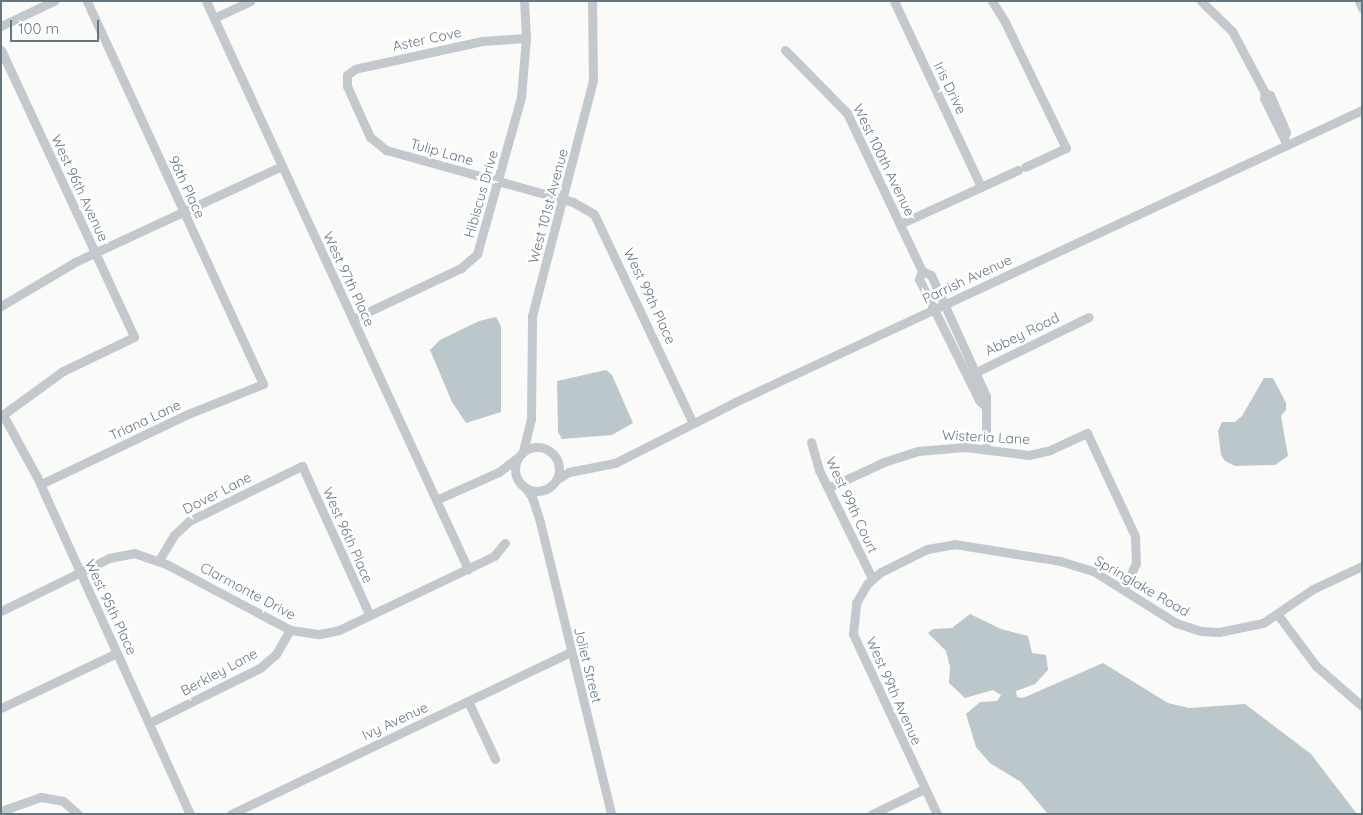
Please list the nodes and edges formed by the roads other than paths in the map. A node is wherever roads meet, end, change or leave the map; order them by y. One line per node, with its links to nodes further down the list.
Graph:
1 (54, 1): 13 (street)
2 (87, 1): 24 (street, 96th Place)
3 (206, 1): 12 (street, West 97th Place)
4 (250, 1): 12 (street)
5 (524, 1): 14 (street, Hibiscus Drive)
6 (592, 1): 23 (street, West 101st Avenue)
7 (894, 1): 22 (street, Iris Drive)
8 (992, 1): 22 (street)
9 (1201, 1): 19 (street)
10 (1359, 1): 11 (street)
11 (1362, 8)
12 (214, 18): 20 (street, West 97th Place)
13 (1, 26)
14 (526, 38): 17 (street, Aster Cove); 21 (street, Hibiscus Drive)
15 (1, 50): 26 (street, West 96th Avenue)
16 (785, 50): 25 (street, West 100th Avenue)
17 (347, 86): 21 (street, Tulip Lane)
18 (1362, 110): 19 (street, Parrish Avenue)
19 (1286, 141): 28 (street, Parrish Avenue)
20 (282, 166): 24 (street); 30 (street, West 97th Place)
21 (499, 182): 23 (street, Tulip Lane); 30 (street, Hibiscus Drive)
22 (981, 187): 25 (street)
23 (563, 199): 34 (street, West 101st Avenue); 35 (street, West 99th Place)
24 (183, 212): 26 (street); 32 (street, 96th Place)
25 (900, 224): 28 (street, West 100th Avenue)
26 (95, 253): 27 (street); 33 (street, West 96th Avenue)
27 (1, 306)
28 (939, 307): 31 (street, West 100th Avenue); 35 (street, Parrish Avenue)
29 (1089, 317): 31 (street, Abbey Road)
30 (353, 319): 49 (street, West 97th Place)
31 (971, 374): 38 (street, West 100th Avenue)
32 (263, 384): 45 (street, Triana Lane)
33 (2, 415): 45 (street, West 95th Place)
34 (531, 419): 37 (street, West 101st Avenue); 39 (street, West 101st Avenue)
35 (693, 423): 42 (street, Parrish Avenue)
36 (811, 442): 48 (street, West 99th Court)
37 (547, 449): 39 (street); 40 (street)
38 (986, 449): 48 (street, Wisteria Lane); 57 (street, Wisteria Lane)
39 (520, 454): 43 (street); 46 (street)
40 (555, 456): 42 (street); 44 (street)
41 (302, 466): 52 (street, Dover Lane); 59 (street, West 96th Place)
42 (584, 469): 44 (street, Parrish Avenue)
43 (493, 474): 46 (street); 49 (street)
44 (556, 480): 47 (street, Parrish Avenue)
45 (41, 484): 55 (street, West 95th Place)
46 (522, 485): 47 (street); 50 (street, Joliet Street)
47 (548, 488): 50 (street, Joliet Street)
48 (828, 488): 56 (street, West 99th Court)
49 (436, 500): 54 (street, West 97th Place)
50 (540, 522): 63 (street, Joliet Street)
51 (505, 543): 54 (street, Clarmonte Drive)
52 (159, 560): 55 (street, Clarmonte Drive); 61 (street, Clarmonte Drive)
53 (1362, 566): 60 (street, Springlake Road)
54 (468, 569): 59 (street, Clarmonte Drive)
55 (80, 572): 58 (street, Clarmonte Drive); 62 (street, West 95th Place)
56 (872, 578): 57 (street, Springlake Road); 69 (street, West 99th Avenue)
57 (1124, 589): 60 (street, Springlake Road)
58 (1, 611)
59 (369, 614): 61 (street, Clarmonte Drive)
60 (1278, 615): 65 (street)
61 (290, 630): 67 (street, Berkley Lane)
62 (117, 652): 66 (street); 67 (street, West 95th Place)
63 (570, 652): 64 (street, Ivy Avenue); 74 (street, Joliet Street)
64 (468, 701): 68 (street); 73 (street, Ivy Avenue)
65 (1362, 706)
66 (1, 708)
67 (149, 723): 72 (street, West 95th Place)
68 (495, 759)
69 (924, 789): 75 (street); 76 (street, West 99th Avenue)
70 (1, 811): 71 (street)
71 (78, 814)
72 (190, 814)
73 (231, 814)
74 (611, 814)
75 (872, 814)
76 (936, 814)

